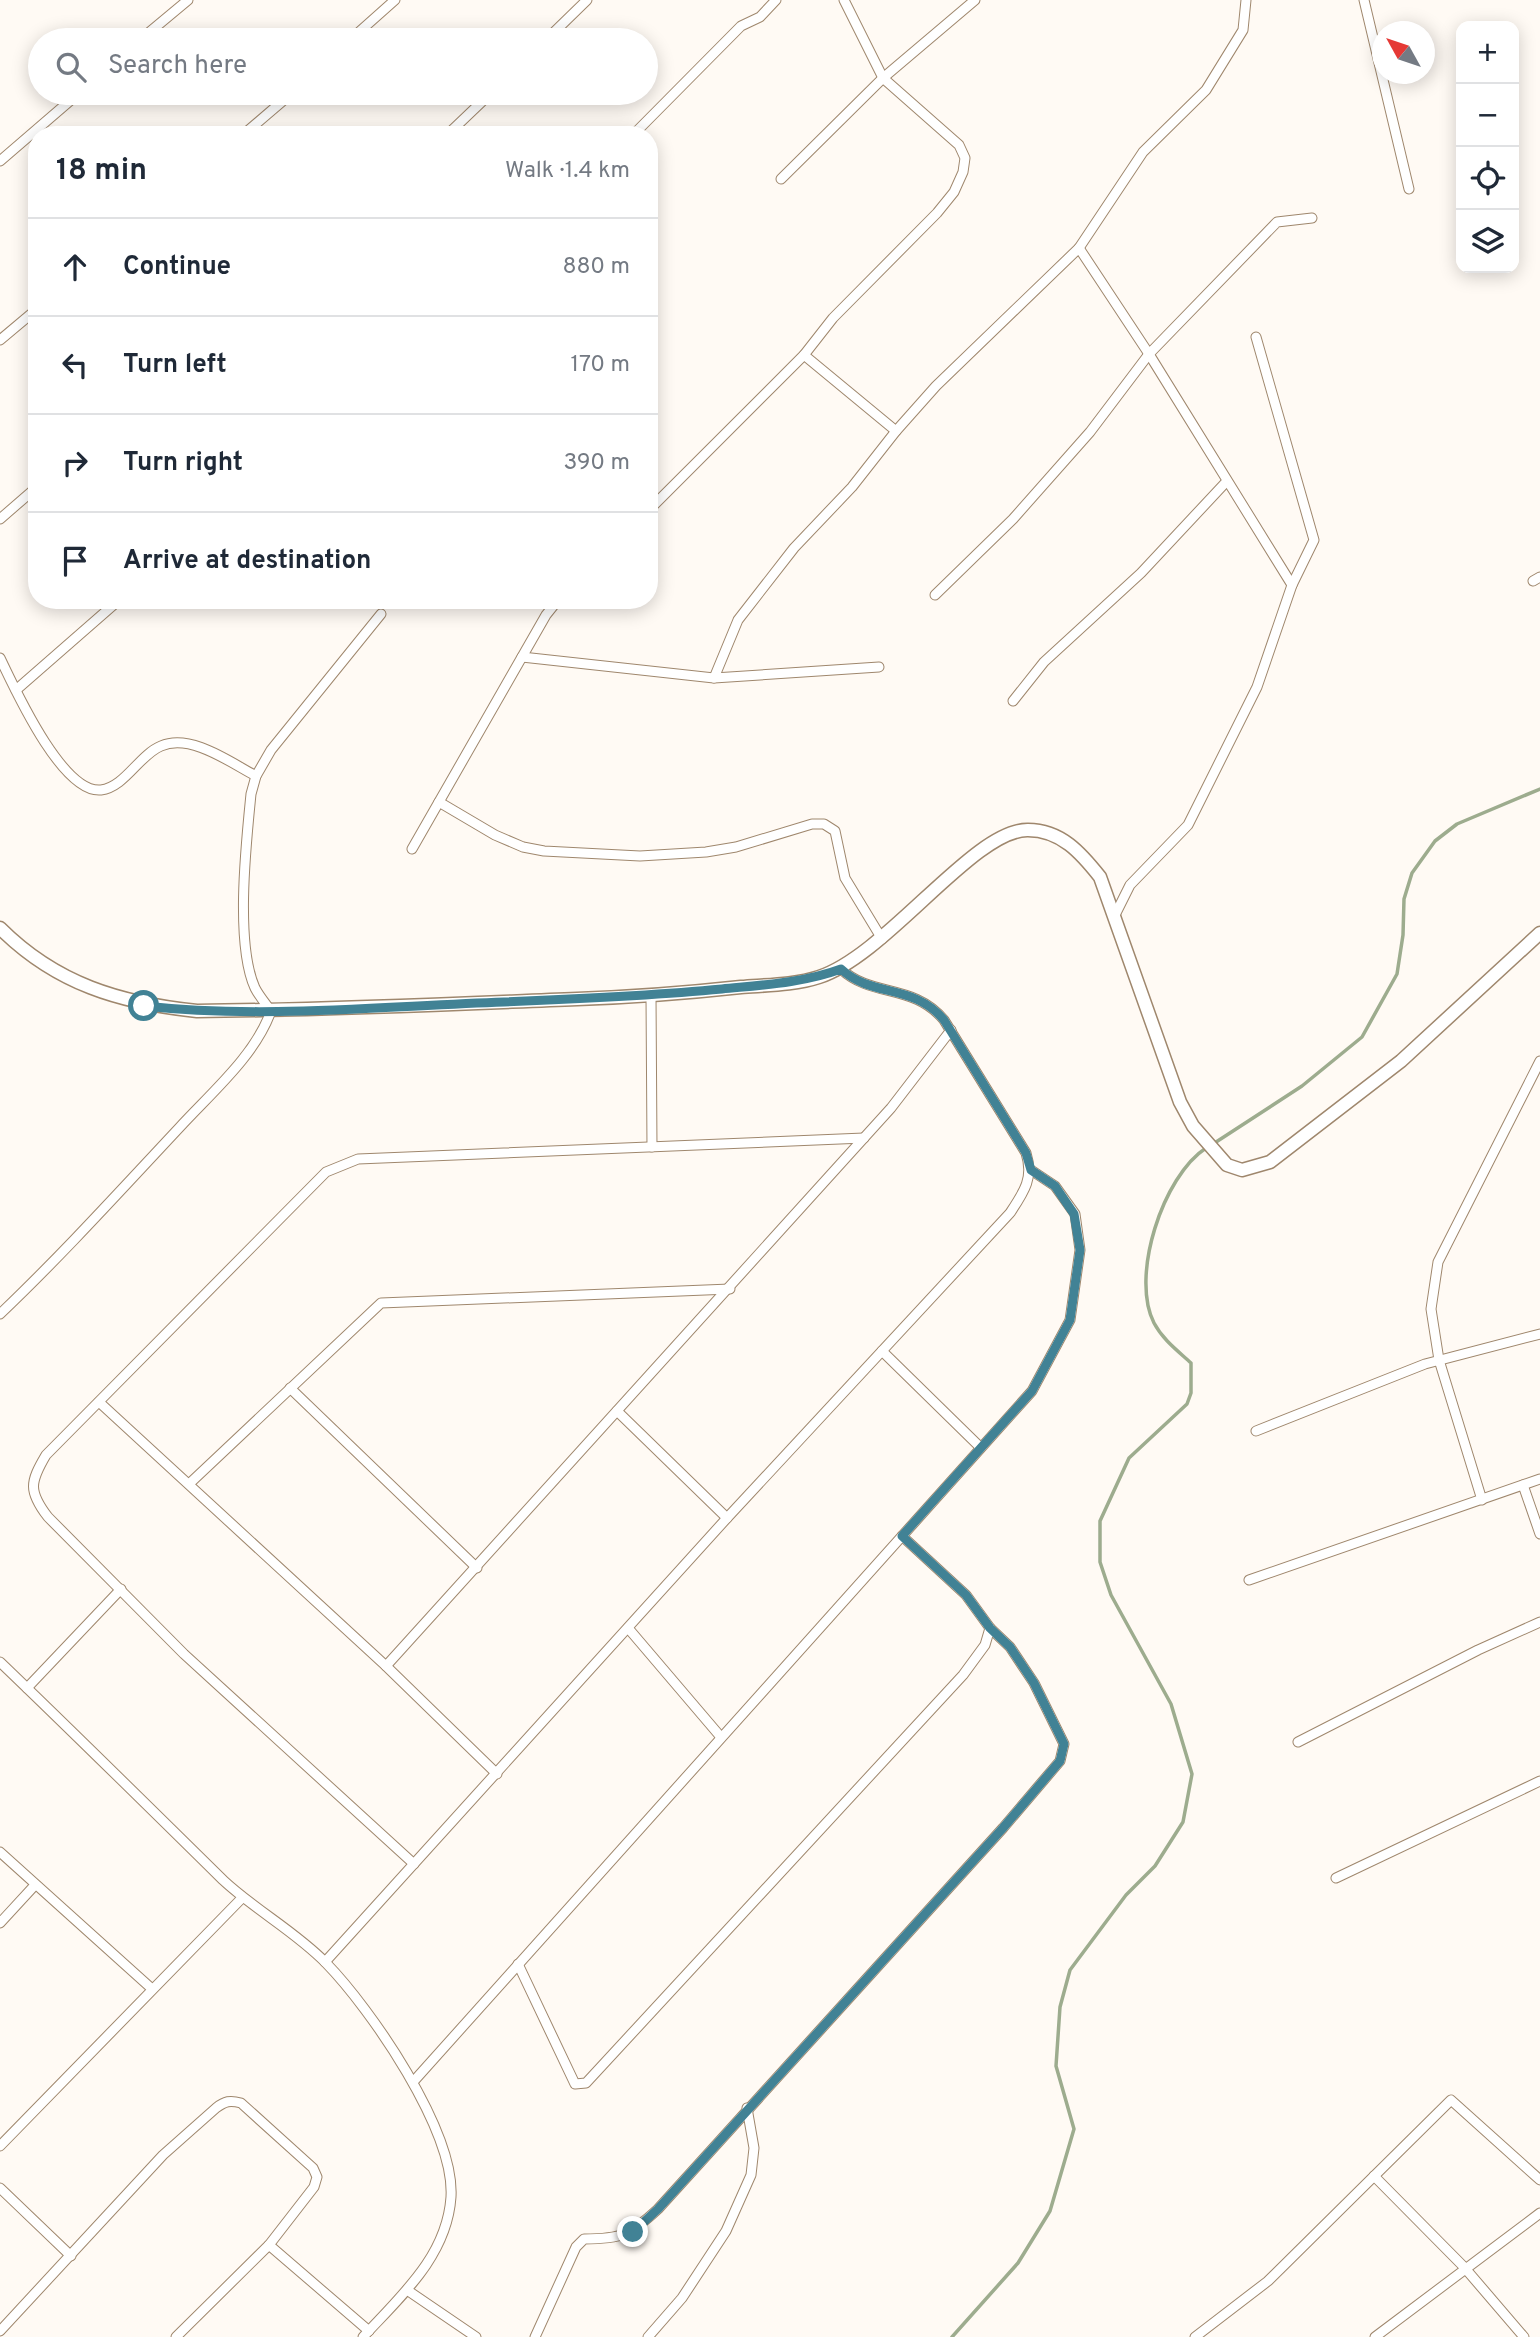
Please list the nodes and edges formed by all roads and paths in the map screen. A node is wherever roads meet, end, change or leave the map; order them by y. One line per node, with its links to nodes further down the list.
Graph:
1 (188, 0): 9 (street)
2 (395, 0): 10 (street)
3 (587, 0): 11 (street)
4 (776, 0): 19 (street)
5 (844, 0): 12 (street)
6 (975, 0): 12 (street)
7 (1246, 0): 25 (street)
8 (1364, 0): 23 (street)
9 (154, 28)
10 (364, 28)
11 (558, 28)
12 (883, 78): 22 (street); 30 (street)
13 (65, 105): 16 (street)
14 (278, 105): 17 (street)
15 (478, 105): 18 (street)
16 (41, 126)
17 (254, 126)
18 (456, 126)
19 (642, 126)
20 (28, 137): 21 (street)
21 (0, 161)
22 (781, 180)
23 (1409, 189)
24 (1312, 218): 29 (street)
25 (1079, 248): 29 (street); 31 (street)
26 (28, 317): 28 (street)
27 (1256, 337): 36 (street)
28 (0, 340)
29 (1149, 354): 32 (street); 37 (street)
30 (804, 355): 31 (street); 34 (street)
31 (896, 431): 44 (street)
32 (1227, 481): 36 (street); 46 (street)
33 (28, 495): 35 (street)
34 (658, 501)
35 (0, 519)
36 (1292, 585): 50 (street)
37 (935, 595)
38 (109, 609): 45 (street)
39 (552, 609): 42 (street)
40 (381, 614): 47 (street)
41 (0, 657): 45 (street)
42 (523, 657): 44 (street); 48 (street)
43 (879, 667): 44 (street)
44 (714, 678)
45 (16, 690): 47 (street)
46 (1013, 701)
47 (256, 776): 56 (street)
48 (439, 802): 49 (street); 53 (street)
49 (412, 849)
50 (1115, 915): 52 (street); 53 (street)
51 (0, 928): 56 (street)
52 (1540, 933)
53 (882, 939): 54 (street)
54 (841, 969): 55 (street); 57 (street)
55 (651, 996): 56 (street); 60 (street)
56 (271, 1011): 63 (street)
57 (951, 1030): 59 (street); 61 (street)
58 (1540, 1061): 66 (street)
59 (864, 1138): 60 (street); 62 (street)
60 (652, 1147): 68 (street)
61 (1031, 1170): 65 (street); 71 (street)
62 (730, 1289): 67 (street); 69 (street)
63 (0, 1314)
64 (1540, 1334): 66 (street)
65 (882, 1351): 71 (street); 76 (street)
66 (1439, 1360): 70 (street); 75 (street)
67 (290, 1388): 73 (street); 79 (street)
68 (99, 1402): 73 (street); 81 (street)
69 (617, 1410): 76 (street); 79 (street)
70 (1256, 1431)
71 (981, 1447): 78 (street)
72 (1540, 1479): 74 (street)
73 (189, 1484): 86 (street)
74 (1523, 1485): 75 (street); 77 (street)
75 (1482, 1500): 80 (street)
76 (727, 1518): 83 (street)
77 (1540, 1534)
78 (902, 1536): 84 (street); 88 (street)
79 (477, 1568): 86 (street)
80 (1249, 1580)
81 (121, 1589): 87 (street); 93 (street)
82 (1540, 1622): 89 (street)
83 (628, 1628): 88 (street); 90 (street)
84 (990, 1628): 99 (street); 102 (street)
85 (0, 1662): 87 (street)
86 (386, 1666): 90 (street)
87 (27, 1688): 96 (street)
88 (720, 1736): 99 (street)
89 (1298, 1742)
90 (497, 1774): 93 (street)
91 (1540, 1781): 94 (street)
92 (0, 1853): 95 (street)
93 (414, 1864): 98 (street)
94 (1336, 1878)
95 (35, 1885): 97 (street); 100 (street)
96 (242, 1898): 98 (street); 100 (street)
97 (0, 1923)
98 (325, 1962): 101 (street)
99 (518, 1964): 101 (street)
100 (151, 1988): 103 (street)
101 (413, 2082): 111 (street)
102 (747, 2108): 116 (street); 117 (street)
103 (0, 2146)
104 (1374, 2176): 105 (street); 110 (street); 118 (street)
105 (1540, 2180)
106 (0, 2188): 109 (street)
107 (1540, 2213): 110 (street)
108 (269, 2245): 109 (street); 113 (street); 114 (street)
109 (71, 2256): 112 (street)
110 (1464, 2267): 119 (street); 120 (street)
111 (407, 2290): 113 (street); 115 (street)
112 (0, 2331)
113 (366, 2334)
114 (176, 2337)
115 (476, 2337)
116 (535, 2337)
117 (648, 2337)
118 (1195, 2337)
119 (1375, 2337)
120 (1524, 2337)

